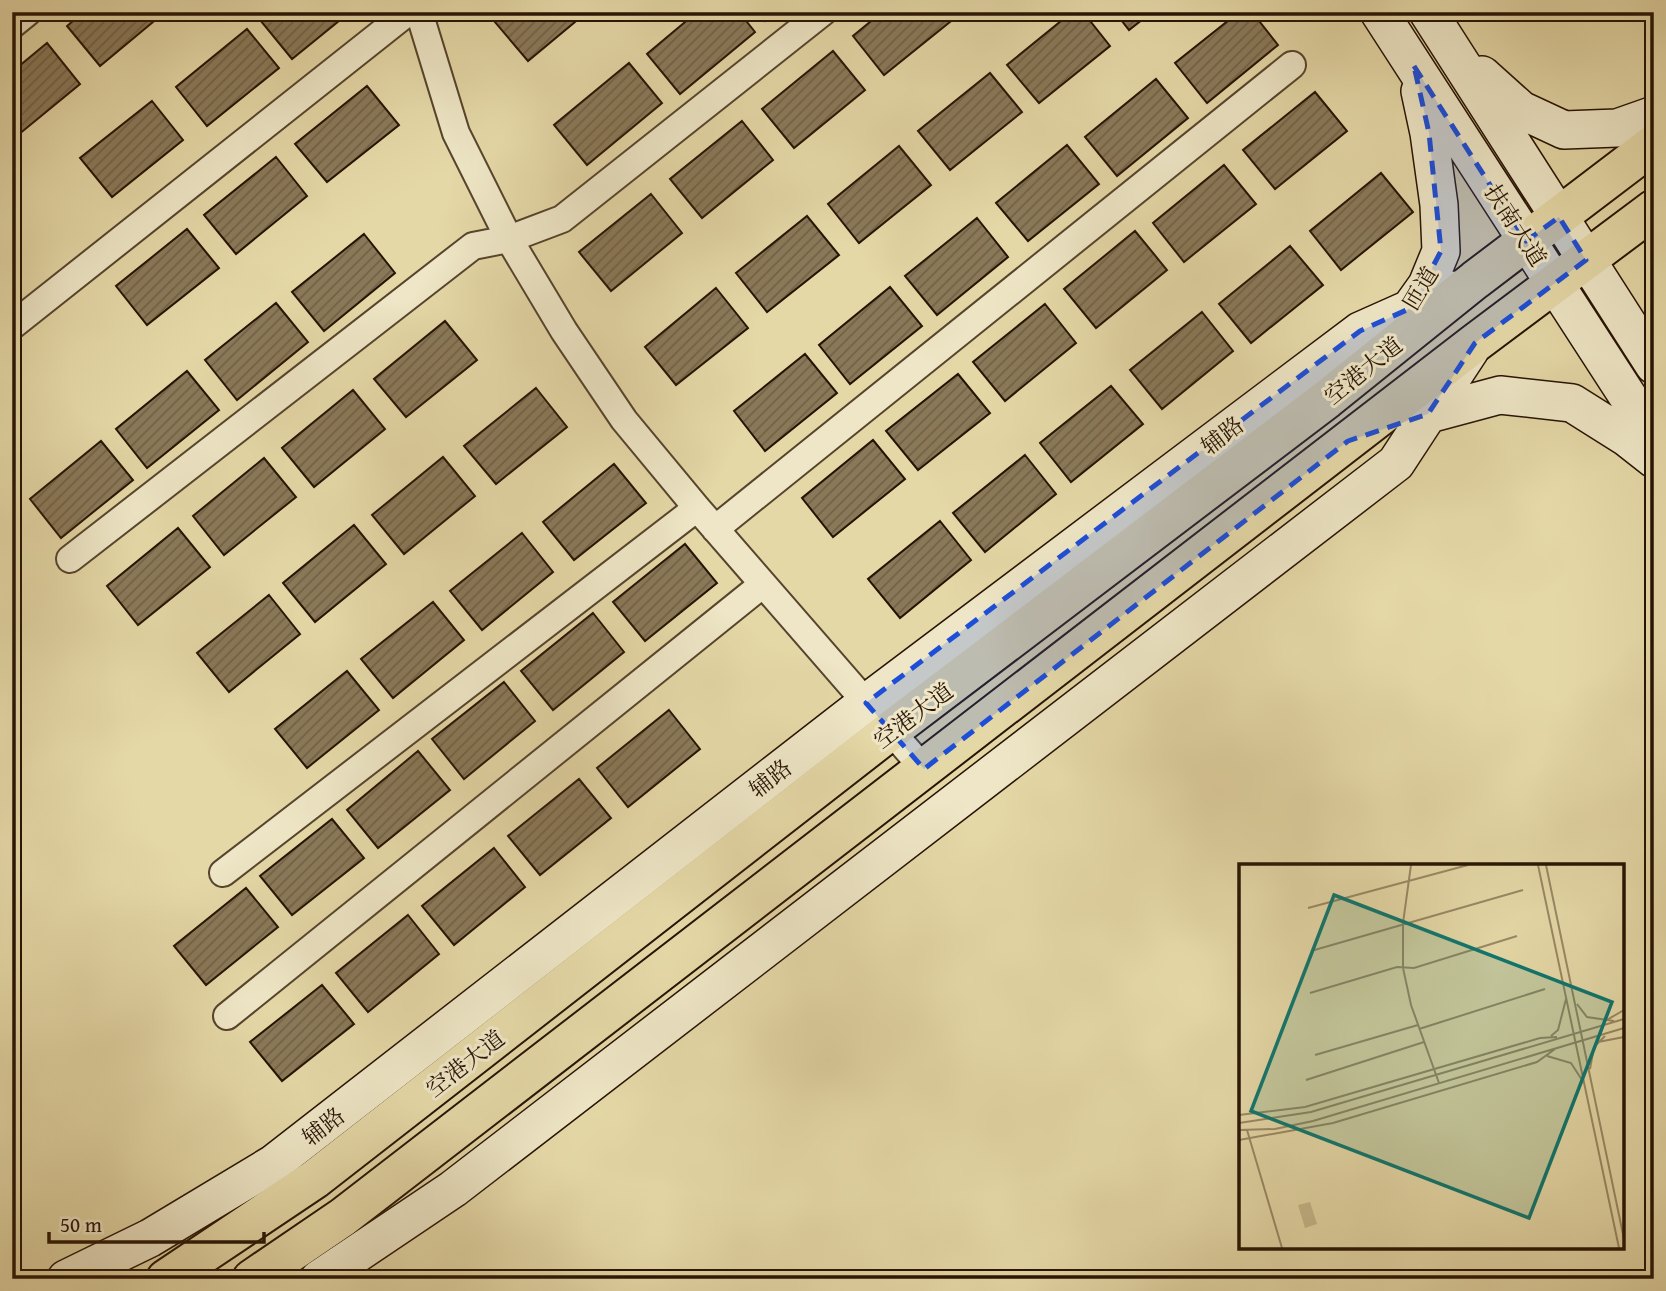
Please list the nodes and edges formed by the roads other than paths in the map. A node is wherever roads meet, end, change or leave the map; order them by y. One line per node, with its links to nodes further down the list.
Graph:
1 (29, 12): 7 (street)
2 (408, 12): 21 (street)
3 (419, 12): 15 (street)
4 (823, 12): 15 (street)
5 (1379, 12): 10 (street, 扶南大道)
6 (1428, 12): 8 (street, 扶南大道)
7 (12, 25)
8 (1451, 48): 11 (street); 14 (street, 扶南大道)
9 (1292, 65): 30 (street)
10 (1414, 66): 16 (street, 扶南大道); 20 (street, 匝道)
11 (1654, 116)
12 (1650, 143): 14 (main road, 空港大道)
13 (1654, 209): 17 (main road, 空港大道)
14 (1559, 216): 16 (main road, 空港大道); 17 (street, 扶南大道)
15 (509, 239): 29 (street); 31 (street)
16 (1526, 241): 18 (main road, 空港大道); 19 (street, 扶南大道)
17 (1586, 260): 19 (main road, 空港大道); 23 (street, 扶南大道)
18 (1475, 280): 20 (street, 辅路); 24 (main road, 空港大道)
19 (1554, 284): 22 (main road, 空港大道); 26 (street, 扶南大道)
20 (1412, 308): 24 (street, 匝道); 33 (street, 辅路)
21 (12, 326)
22 (1475, 343): 25 (street); 27 (main road, 空港大道)
23 (1654, 365)
24 (1327, 400): 33 (main road, 空港大道)
25 (1428, 414): 27 (street); 28 (street); 40 (street)
26 (1654, 437)
27 (1348, 442): 34 (main road, 空港大道)
28 (1654, 459)
29 (698, 508): 30 (street); 35 (street)
30 (715, 529): 32 (street)
31 (70, 559)
32 (763, 584): 33 (street); 36 (street)
33 (878, 717): 34 (street); 37 (street, 辅路); 38 (main road, 空港大道)
34 (924, 769): 39 (main road, 空港大道)
35 (223, 873)
36 (227, 1016)
37 (66, 1279)
38 (166, 1279)
39 (251, 1279)
40 (319, 1279)

